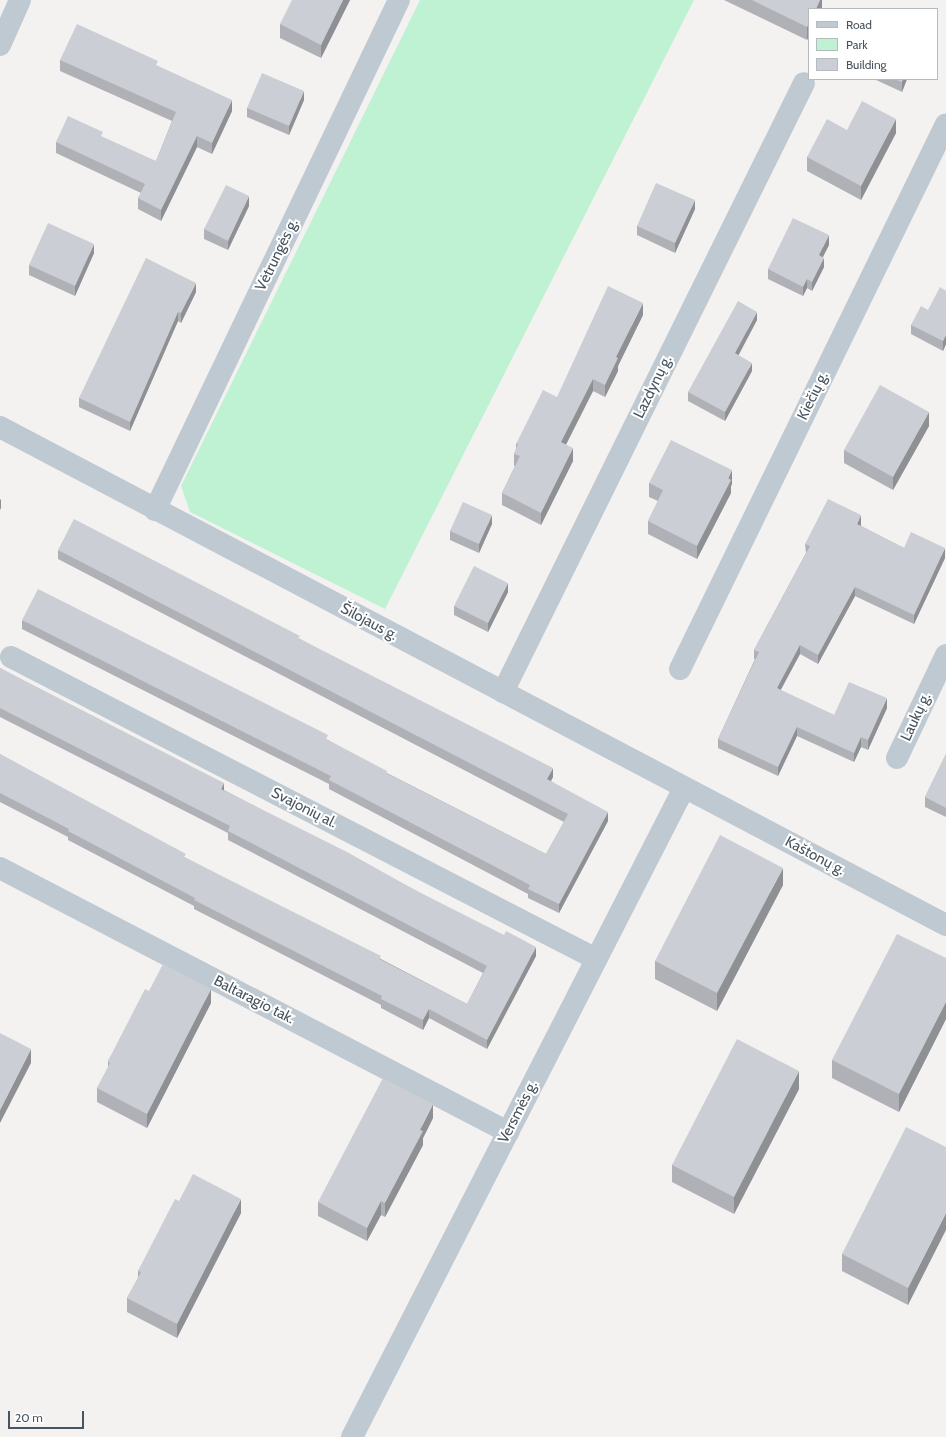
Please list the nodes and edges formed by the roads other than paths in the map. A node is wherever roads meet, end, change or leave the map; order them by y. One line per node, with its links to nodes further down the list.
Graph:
1 (20, 0): 3 (street)
2 (398, 0): 7 (street, Vėtrungės g.)
3 (0, 44)
4 (804, 83): 11 (street, Lazdynų g.)
5 (946, 124): 10 (street, Kiečių g.)
6 (0, 427): 7 (street, Šilojaus g.)
7 (155, 510): 11 (street, Šilojaus g.)
8 (946, 655): 12 (street, Laukų g.)
9 (11, 657): 16 (street, Svajonių al.)
10 (680, 669)
11 (502, 692): 13 (street, Šilojaus g.)
12 (897, 758)
13 (684, 788): 15 (street, Kaštonų g.); 16 (street, Versmės g.)
14 (0, 868): 17 (street, Baltaragio tak.)
15 (946, 925)
16 (596, 959): 17 (street, Versmės g.)
17 (508, 1132): 18 (street, Versmės g.)
18 (352, 1437)

